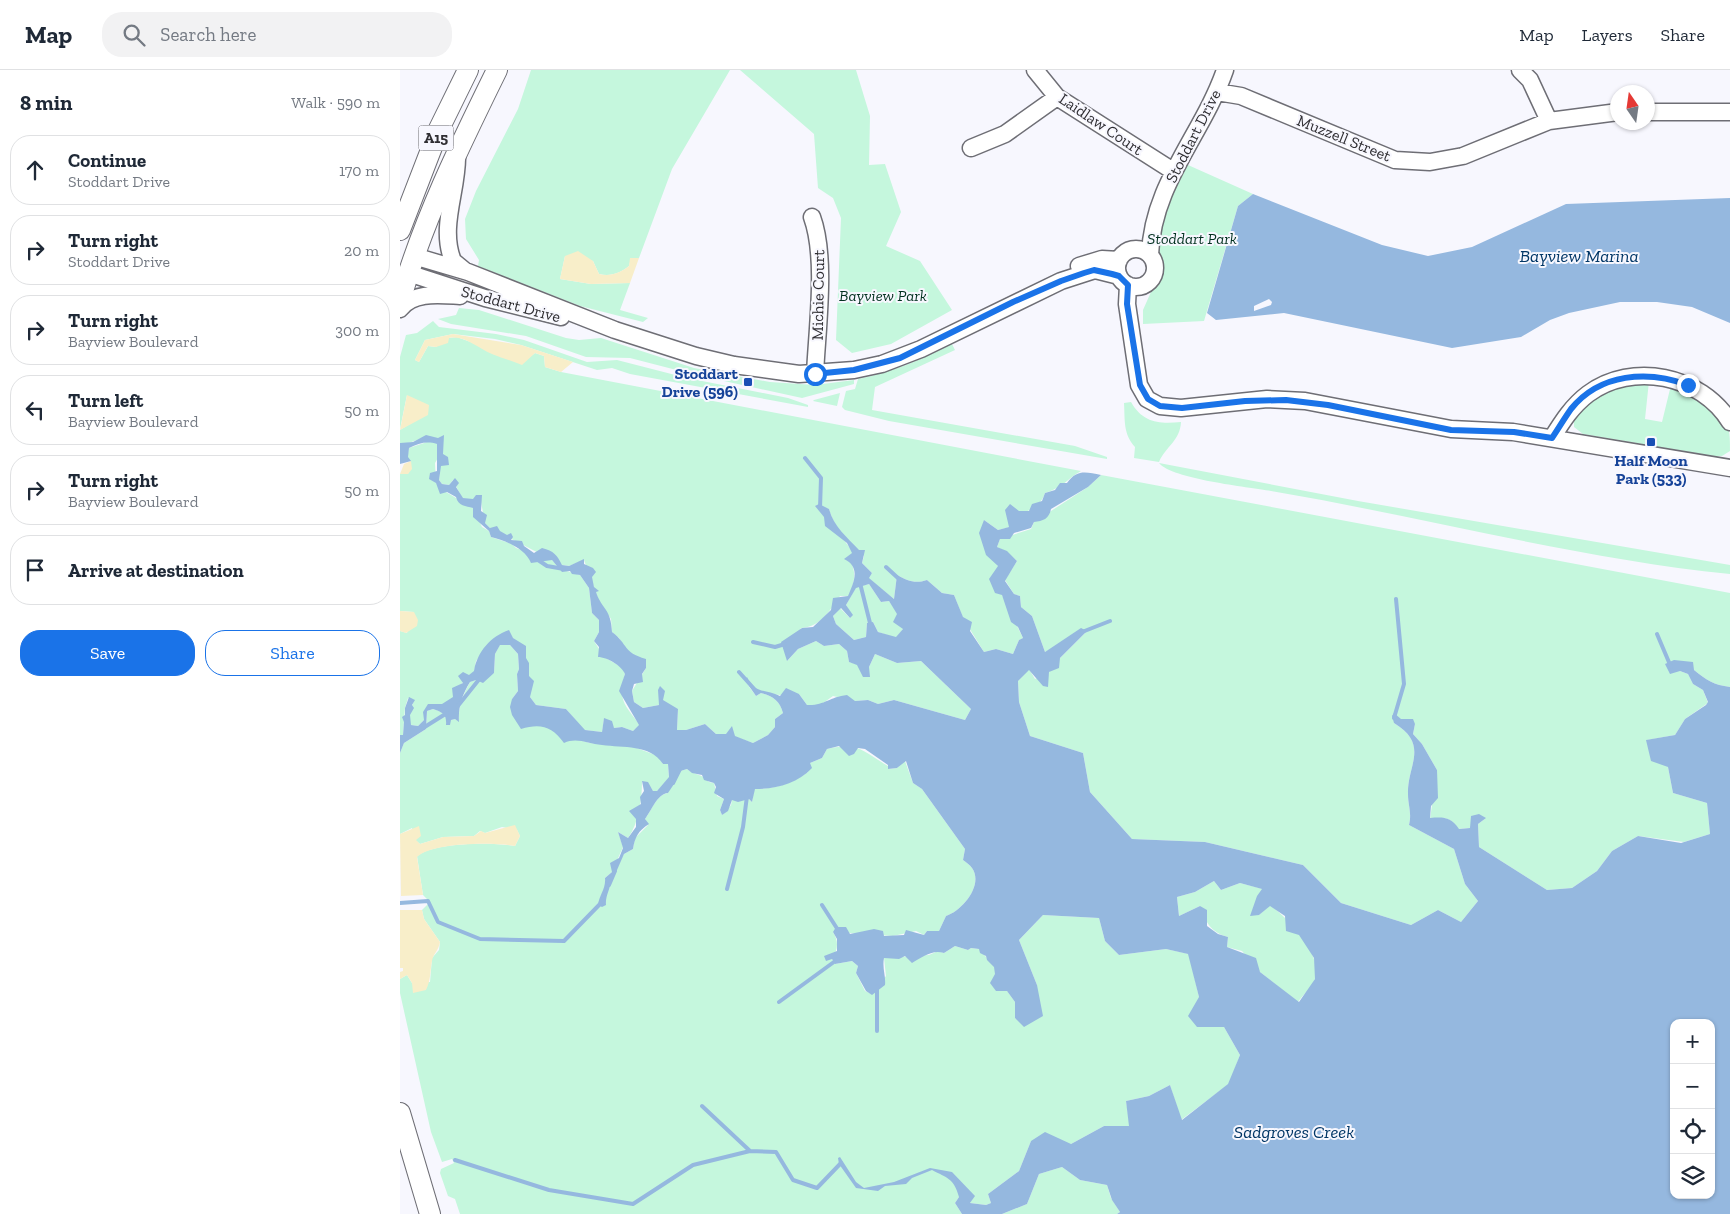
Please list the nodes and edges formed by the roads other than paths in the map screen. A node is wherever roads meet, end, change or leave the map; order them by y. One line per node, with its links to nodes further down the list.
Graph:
1 (468, 70): 16 (main road, A15)
2 (497, 70): 13 (main road, A15)
3 (1035, 70): 7 (street, Laidlaw Court)
4 (1224, 70): 6 (street, Stoddart Drive)
5 (1520, 70): 11 (street)
6 (1217, 92): 11 (street, Muzzell Street); 14 (street, Stoddart Drive)
7 (1057, 97): 12 (street); 14 (street, Laidlaw Court)
8 (1655, 112): 9 (street)
9 (1730, 112)
10 (1610, 113): 11 (street, Muzzell Street)
11 (1549, 120)
12 (971, 148)
13 (457, 151): 21 (main road, A15); 22 (street)
14 (1173, 171): 15 (street, Stoddart Drive)
15 (1161, 201): 19 (street, Stoddart Drive); 20 (street, Stoddart Drive)
16 (404, 213): 18 (main road, A15)
17 (812, 217): 29 (street, Michie Court)
18 (400, 230)
19 (1126, 255): 20 (street); 23 (street); 24 (street, Stoddart Drive)
20 (1150, 255): 23 (street, Stoddart Drive)
21 (405, 263): 22 (street, Stoddart Drive); 25 (street, Stoddart Drive); 26 (main road, A15)
22 (468, 272): 28 (street, Stoddart Drive)
23 (1130, 283): 24 (street, Stoddart Drive); 31 (street)
24 (1046, 289): 29 (street, Stoddart Drive)
25 (485, 298): 27 (street); 28 (street, Stoddart Drive)
26 (400, 301)
27 (400, 309)
28 (615, 330): 29 (street, Stoddart Drive)
29 (815, 374)
30 (1730, 422): 31 (street)
31 (1552, 438): 32 (street)
32 (1730, 468)
33 (400, 1113): 34 (main road)
34 (430, 1214)

